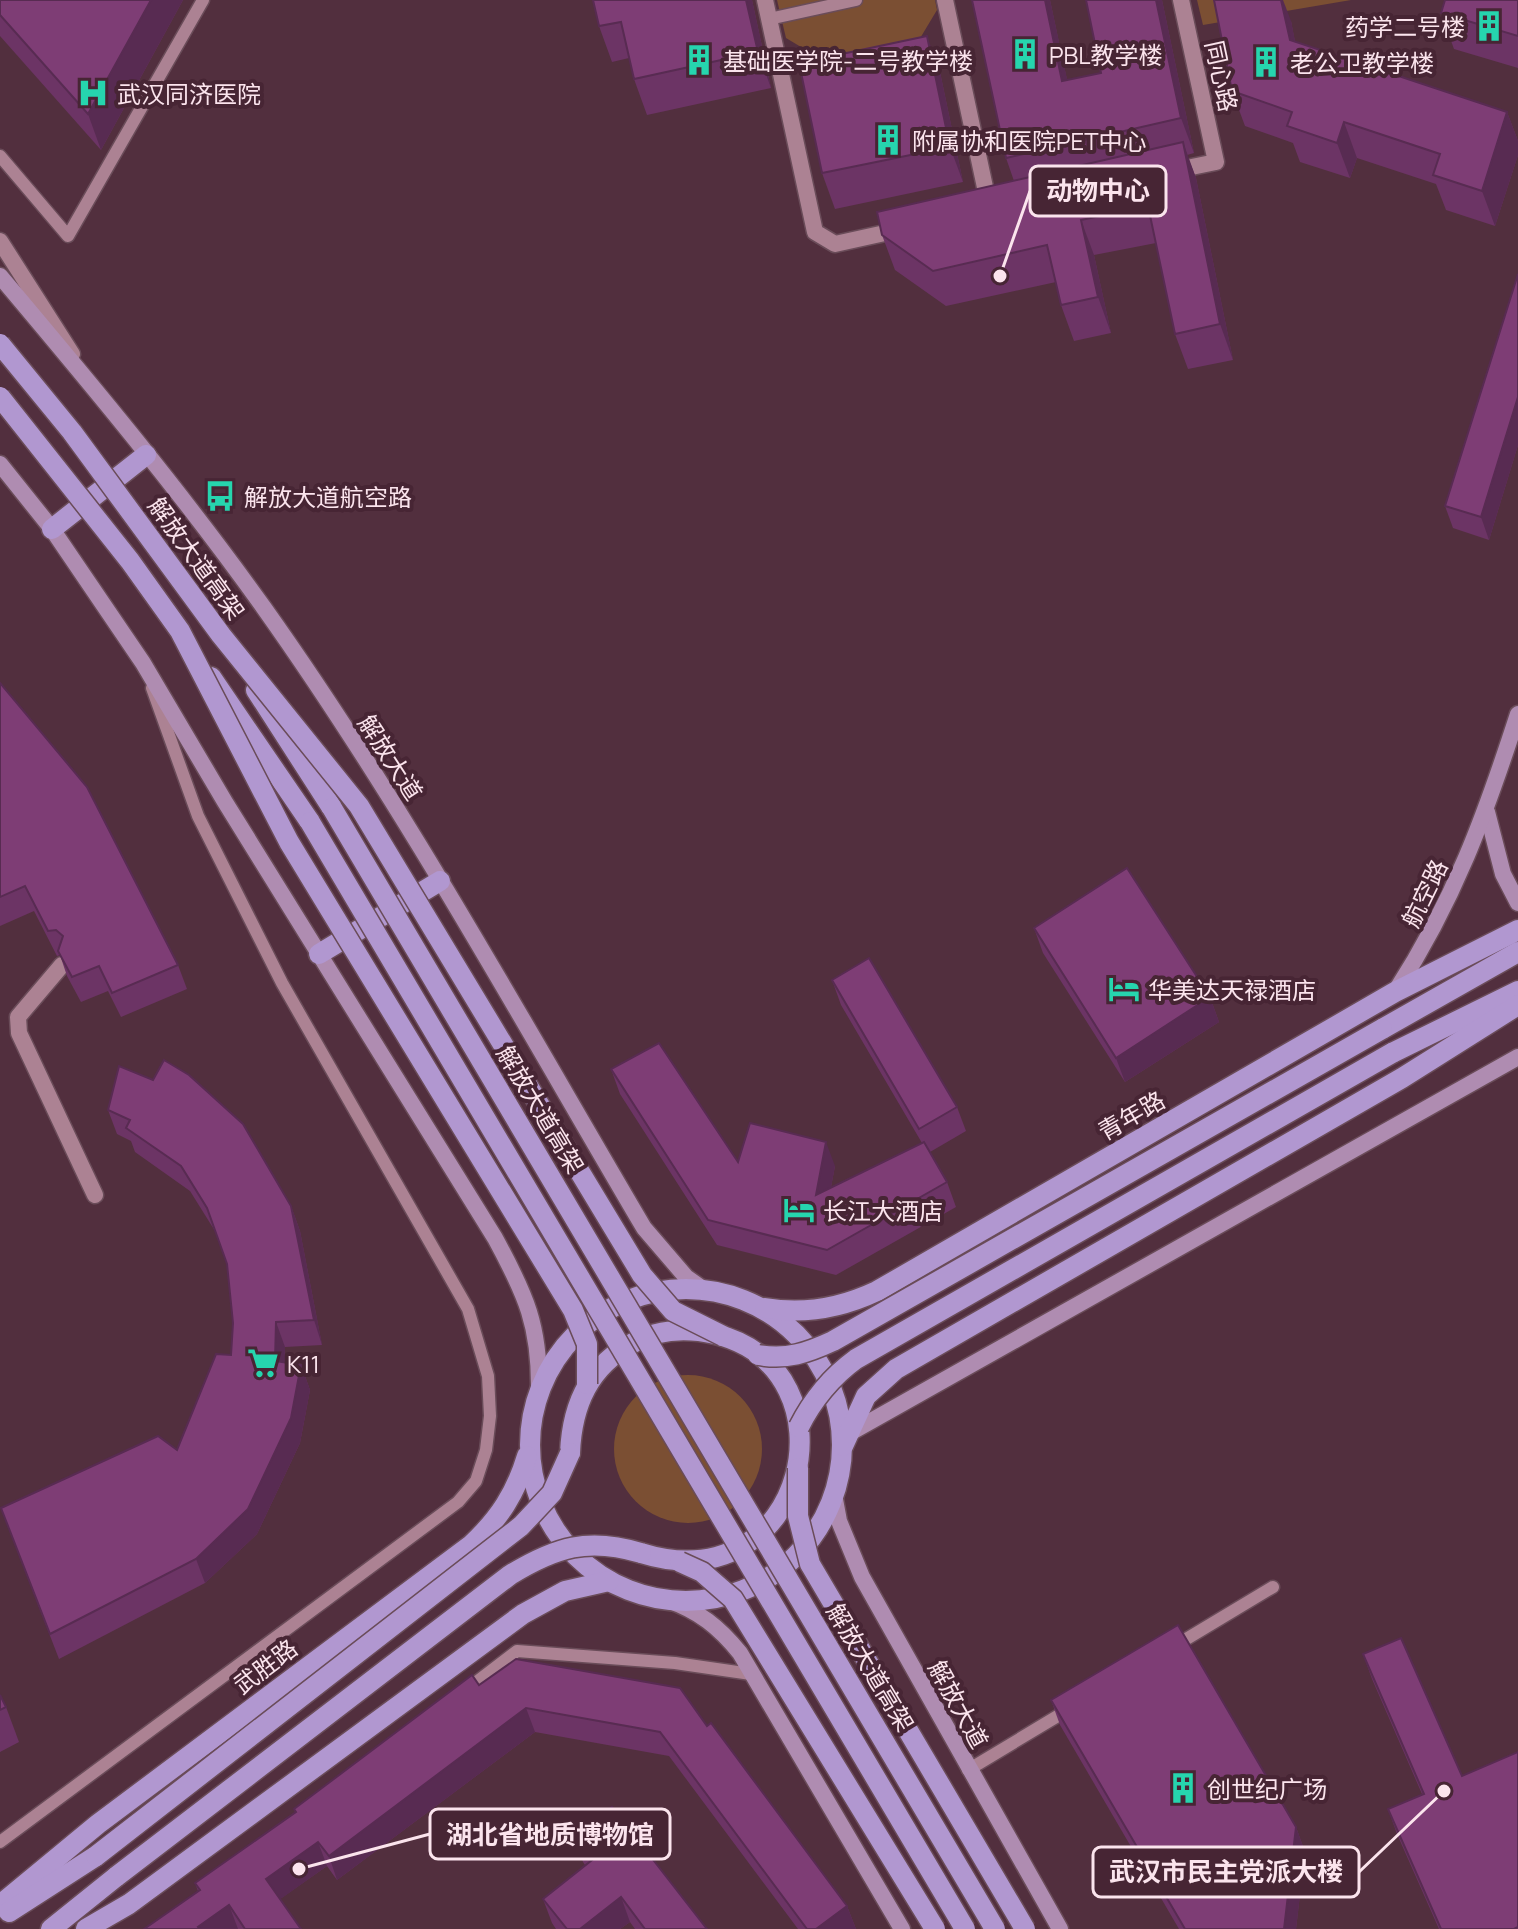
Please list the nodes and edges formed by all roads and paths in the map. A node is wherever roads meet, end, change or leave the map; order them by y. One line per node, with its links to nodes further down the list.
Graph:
1 (203, 0): 7 (lane)
2 (765, 0): 6 (street)
3 (856, 0): 6 (lane)
4 (945, 0): 9 (street)
5 (1181, 0): 8 (street, 同心路)
6 (769, 19): 10 (street)
7 (0, 156)
8 (1156, 175)
9 (990, 210)
10 (928, 224)
11 (0, 241): 14 (street)
12 (0, 276): 14 (main road, 解放大道)
13 (0, 344): 20 (main road, 解放大道高架, bridge)
14 (95, 389): 16 (main road, 解放大道)
15 (0, 397): 19 (main road, bridge)
16 (146, 455): 18 (main road); 24 (main road, 解放大道)
17 (0, 464): 18 (main road)
18 (52, 529): 21 (main road)
19 (180, 631): 39 (main road, bridge); 62 (main road, bridge)
20 (221, 635): 37 (main road, bridge); 63 (main road, 解放大道高架, bridge)
21 (143, 663): 28 (main road); 55 (lane)
22 (1518, 714): 23 (main road, 航空路)
23 (1487, 810): 25 (main road); 31 (main road, 航空路)
24 (440, 881): 28 (main road); 35 (main road, 解放大道)
25 (1518, 903)
26 (1518, 930): 31 (main road, 青年路)
27 (1518, 952): 38 (main road, bridge)
28 (319, 954): 40 (main road)
29 (62, 965): 34 (street)
30 (1518, 991): 41 (main road, bridge)
31 (1395, 992): 36 (main road, 青年路)
32 (1518, 1005): 42 (main road)
33 (1518, 1057): 42 (main road)
34 (95, 1195)
35 (703, 1289): 36 (main road); 40 (main road)
36 (761, 1307): 42 (main road)
37 (723, 1336): 38 (main road); 39 (main road, bridge)
38 (758, 1355): 41 (main road)
39 (587, 1384): 57 (main road, bridge)
40 (539, 1392): 43 (main road)
41 (799, 1427): 44 (main road)
42 (845, 1441): 45 (main road)
43 (530, 1445): 47 (main road); 56 (main road, 武胜路)
44 (798, 1468): 46 (main road, bridge); 64 (main road, bridge)
45 (834, 1494): 49 (main road); 54 (main road, 解放大道)
46 (680, 1562): 58 (main road, bridge); 61 (main road, bridge)
47 (609, 1581): 49 (main road); 59 (main road)
48 (1273, 1587): 50 (lane)
49 (667, 1600): 51 (main road)
50 (1167, 1651)
51 (751, 1674): 53 (lane); 60 (main road)
52 (1087, 1698): 54 (lane)
53 (454, 1699)
54 (968, 1770): 65 (main road, 解放大道)
55 (0, 1842)
56 (0, 1905)
57 (0, 1918)
58 (51, 1929)
59 (86, 1929)
60 (902, 1929)
61 (935, 1929)
62 (965, 1929)
63 (995, 1929)
64 (1025, 1929)
65 (1060, 1929)

